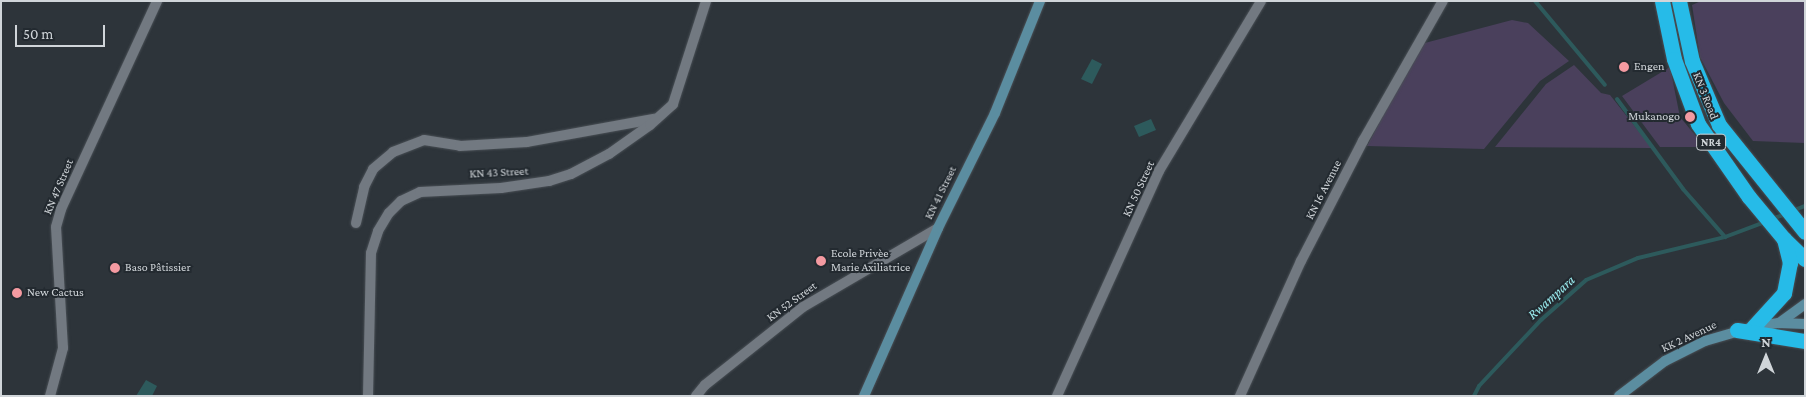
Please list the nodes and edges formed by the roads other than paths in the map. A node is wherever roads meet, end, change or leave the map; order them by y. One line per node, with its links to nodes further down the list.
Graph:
1 (157, 1): 20 (street, KN 47 Street)
2 (706, 1): 8 (street, KN 43 Street)
3 (1040, 1): 10 (main road, KN 41 Street)
4 (1261, 1): 24 (street, KN 50 Street)
5 (1443, 1): 25 (street, KN 16 Avenue)
6 (1662, 1): 12 (highway, KN 3 Road / NR4)
7 (1679, 1): 11 (highway, KN 3 Road / NR4)
8 (662, 118): 9 (street); 21 (street, KN 43 Street)
9 (356, 223)
10 (938, 228): 22 (street, KN 52 Street); 23 (main road, KN 41 Street)
11 (1805, 232)
12 (1784, 239): 13 (highway, KN 3 Road / NR4); 17 (highway)
13 (1805, 259)
14 (1805, 304): 15 (main road, KK 2 Avenue)
15 (1778, 323): 16 (main road, KK 2 Avenue); 17 (main road, KK 2 Avenue)
16 (1805, 324)
17 (1753, 327): 18 (main road, KK 2 Avenue)
18 (1738, 330): 19 (highway); 26 (main road, KK 2 Avenue)
19 (1805, 341)
20 (50, 396)
21 (368, 396)
22 (696, 396)
23 (864, 396)
24 (1057, 396)
25 (1240, 396)
26 (1619, 396)

